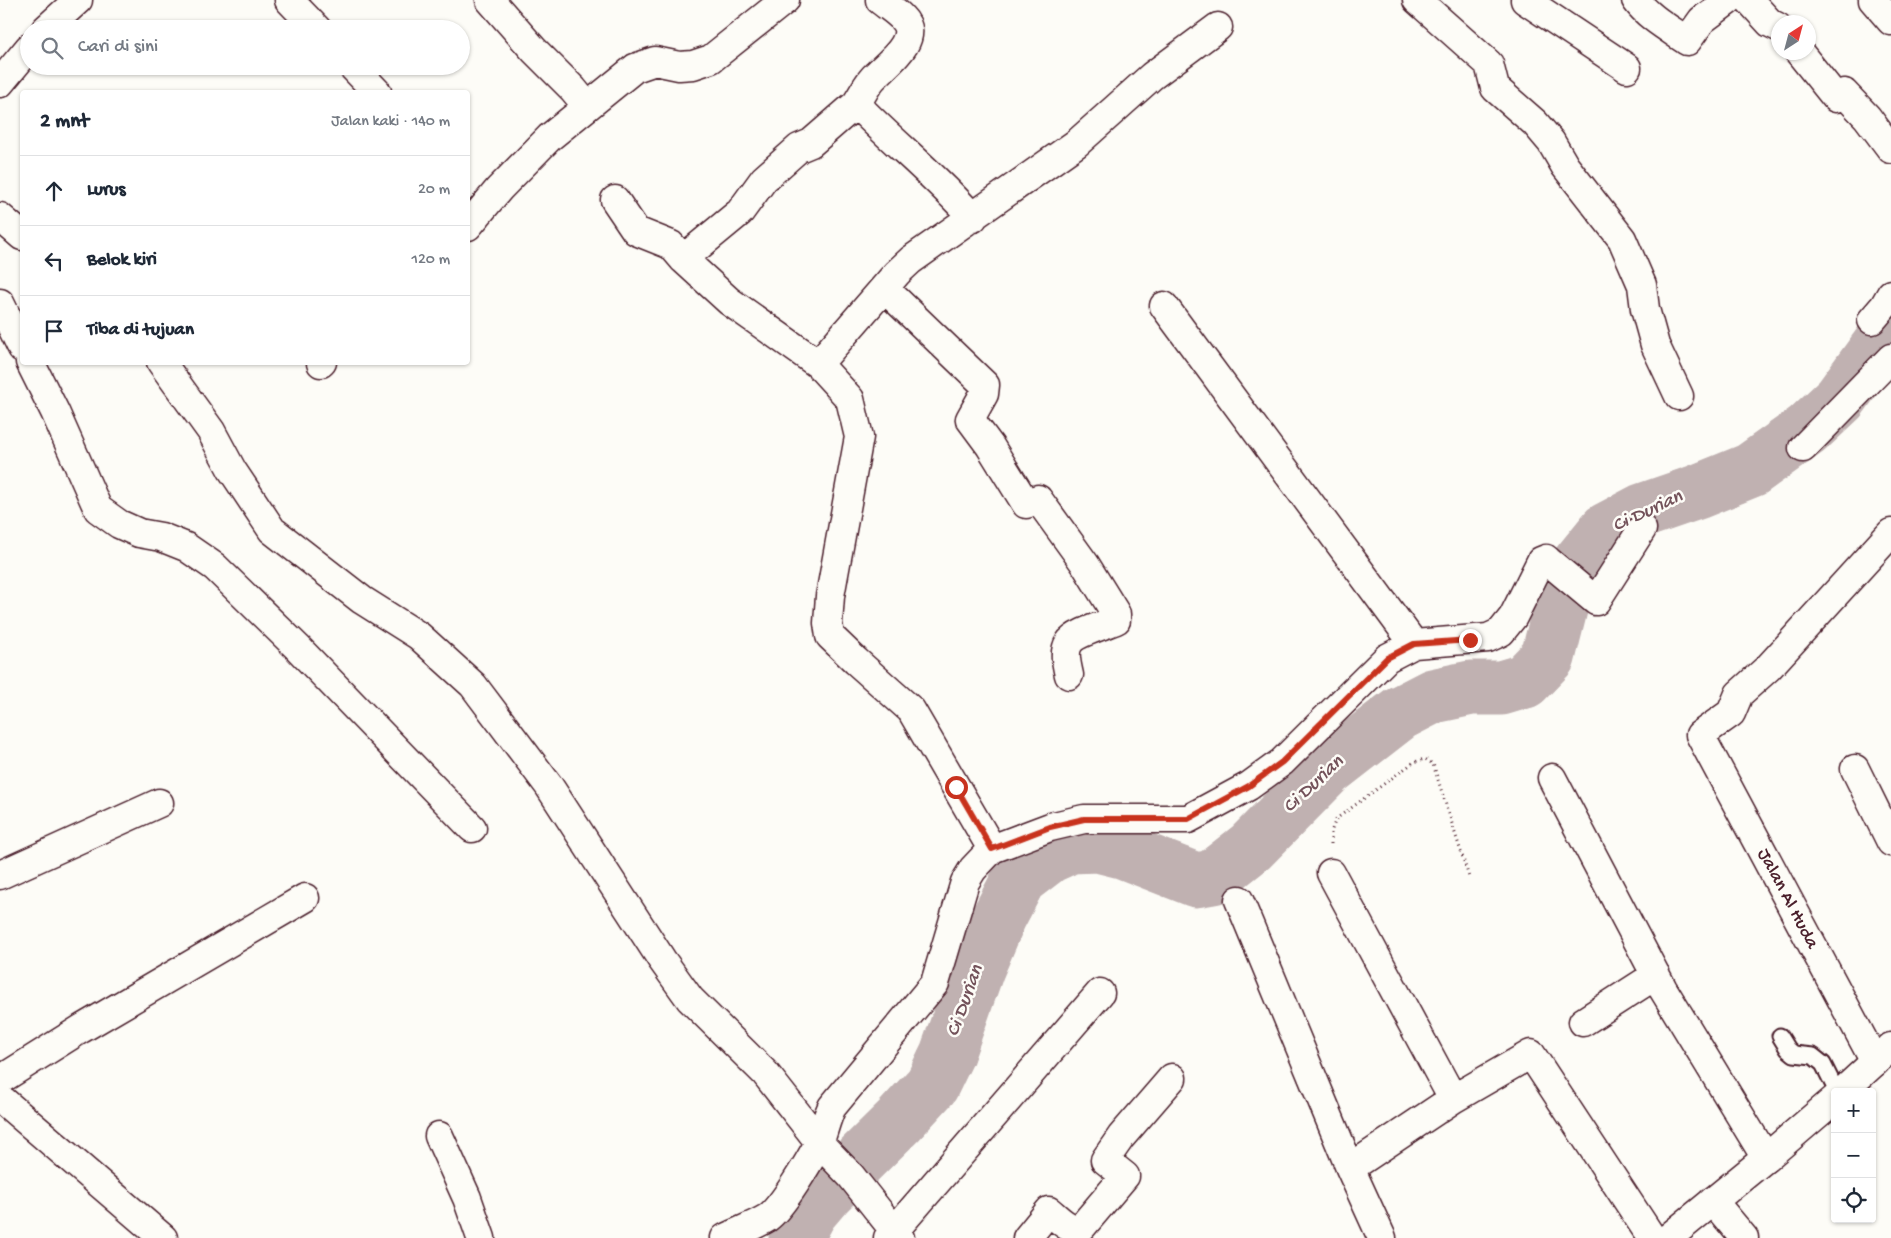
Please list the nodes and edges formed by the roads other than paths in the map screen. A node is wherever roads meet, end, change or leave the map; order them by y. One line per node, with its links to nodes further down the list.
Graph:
1 (78, 0): 12 (street)
2 (289, 0): 13 (street)
3 (490, 0): 24 (street)
4 (785, 0): 24 (street)
5 (880, 0): 23 (street)
6 (1417, 0): 42 (street)
7 (1525, 0): 19 (street)
8 (1636, 0): 9 (street)
9 (1729, 0)
10 (1748, 0): 15 (street)
11 (1874, 0): 14 (street)
12 (56, 20)
13 (308, 20)
14 (1891, 21)
15 (1771, 24)
16 (1218, 27): 28 (street)
17 (20, 59): 21 (street)
18 (1805, 60): 25 (street)
19 (1627, 68)
20 (361, 75): 22 (street)
21 (0, 84)
22 (375, 90)
23 (856, 104): 28 (street); 31 (street)
24 (587, 106): 29 (street)
25 (1891, 149)
26 (615, 200): 31 (street)
27 (0, 217): 30 (street)
28 (973, 218): 32 (street)
29 (470, 224)
30 (20, 234)
31 (683, 259): 39 (street)
32 (884, 288): 39 (street); 47 (street)
33 (1891, 294): 36 (street)
34 (0, 303): 37 (street)
35 (1164, 306): 46 (street)
36 (1872, 320)
37 (20, 344)
38 (1891, 358): 43 (street)
39 (818, 364): 53 (street)
40 (32, 365): 51 (street)
41 (163, 365): 71 (street)
42 (1680, 396)
43 (1803, 448)
44 (1642, 529): 46 (street)
45 (1891, 533): 62 (street, Jalan Al Huda)
46 (1414, 644): 53 (street)
47 (1069, 675)
48 (1855, 769): 52 (street)
49 (1552, 778): 58 (street)
50 (159, 803): 55 (street)
51 (472, 828)
52 (1891, 842)
53 (992, 849): 71 (street)
54 (1331, 873): 68 (street)
55 (0, 875)
56 (305, 898): 64 (street)
57 (1239, 900): 73 (street)
58 (1656, 975): 60 (street); 72 (street)
59 (1100, 993): 75 (street)
60 (1582, 1022)
61 (1780, 1036): 65 (lane)
62 (1883, 1054): 66 (street)
63 (1172, 1078): 79 (street)
64 (0, 1080)
65 (1835, 1088)
66 (1846, 1088)
67 (0, 1098): 76 (street)
68 (1453, 1099): 73 (street); 81 (street)
69 (1831, 1102): 72 (street)
70 (440, 1136): 77 (street)
71 (822, 1145): 75 (street); 78 (street)
72 (1766, 1158): 74 (street)
73 (1350, 1168): 80 (street)
74 (1713, 1200): 82 (street); 83 (street)
75 (894, 1236)
76 (163, 1238)
77 (481, 1238)
78 (725, 1238)
79 (1027, 1238)
80 (1382, 1238)
81 (1652, 1238)
82 (1668, 1238)
83 (1744, 1238)

